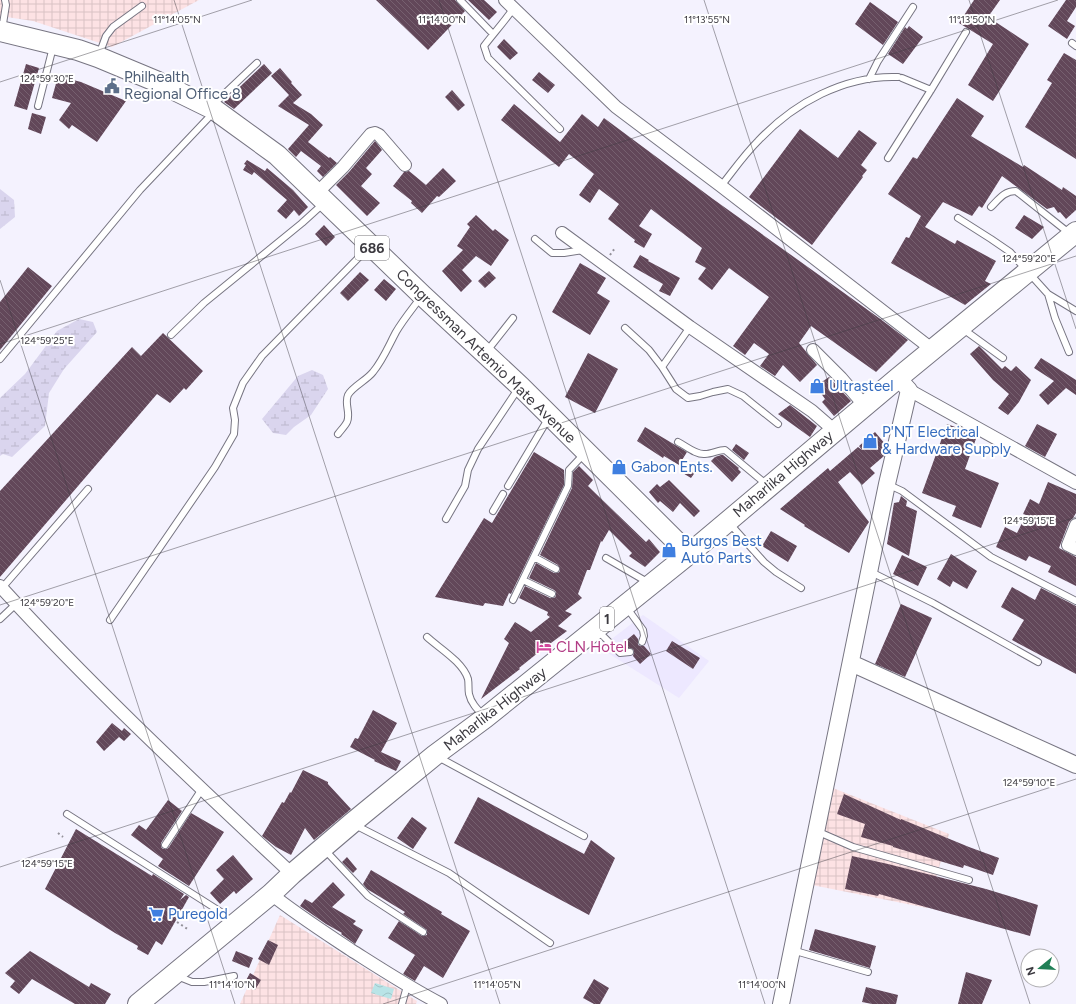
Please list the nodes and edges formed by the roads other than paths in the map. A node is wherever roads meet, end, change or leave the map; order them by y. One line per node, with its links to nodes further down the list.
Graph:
1 (4, 0): 6 (lane)
2 (460, 0): 8 (lane)
3 (509, 4): 8 (lane); 19 (street)
4 (142, 6): 10 (lane)
5 (913, 7): 12 (lane)
6 (1, 31): 9 (main road, Congressman Artemio Mate Avenue / 686)
7 (966, 32): 13 (lane)
8 (494, 34): 16 (lane)
9 (53, 44): 10 (main road, Congressman Artemio Mate Avenue / 686); 14 (lane)
10 (98, 57): 15 (main road, Congressman Artemio Mate Avenue / 686)
11 (257, 63): 15 (lane)
12 (869, 79): 13 (lane); 19 (lane)
13 (931, 90): 17 (lane)
14 (38, 106)
15 (212, 109): 20 (main road, Congressman Artemio Mate Avenue / 686); 41 (lane)
16 (560, 129)
17 (888, 158)
18 (405, 165): 20 (street)
19 (721, 186): 38 (street)
20 (321, 197): 26 (main road, Congressman Artemio Mate Avenue / 686); 36 (lane)
21 (992, 207): 24 (lane)
22 (958, 218): 28 (lane)
23 (562, 233): 27 (street)
24 (1074, 234): 28 (main road, Maharlika Highway / 1)
25 (535, 239): 27 (lane)
26 (370, 246): 30 (main road, Congressman Artemio Mate Avenue / 686); 79 (lane)
27 (584, 249): 33 (street)
28 (1028, 271): 29 (lane); 34 (main road, Maharlika Highway / 1)
29 (1048, 294): 31 (lane); 39 (lane)
30 (422, 296): 40 (main road, Congressman Artemio Mate Avenue / 686); 50 (lane)
31 (1076, 311)
32 (513, 318): 40 (lane)
33 (690, 327): 43 (lane); 49 (street)
34 (960, 327): 38 (main road, Maharlika Highway / 1); 42 (lane)
35 (625, 328): 43 (lane)
36 (171, 334)
37 (813, 350): 46 (street)
38 (933, 350): 44 (main road, Maharlika Highway / 1)
39 (1069, 352)
40 (484, 354): 45 (main road, Congressman Artemio Mate Avenue / 686)
41 (0, 358)
42 (1004, 358)
43 (662, 367): 48 (lane)
44 (903, 384): 46 (main road, Maharlika Highway / 1); 53 (street); 54 (street)
45 (520, 386): 47 (main road, Congressman Artemio Mate Avenue / 686); 60 (lane)
46 (865, 406): 49 (main road, Maharlika Highway / 1)
47 (550, 416): 52 (main road, Congressman Artemio Mate Avenue / 686); 55 (lane)
48 (778, 424)
49 (835, 430): 56 (main road, Maharlika Highway / 1)
50 (338, 434)
51 (678, 442): 56 (lane)
52 (586, 451): 64 (main road, Congressman Artemio Mate Avenue / 686); 65 (lane)
53 (1076, 483)
54 (887, 484): 68 (street); 75 (lane)
55 (508, 486)
56 (769, 487): 61 (main road, Maharlika Highway / 1)
57 (88, 488): 71 (lane)
58 (503, 494): 59 (lane)
59 (493, 511)
60 (446, 519)
61 (728, 521): 64 (main road, Maharlika Highway / 1); 72 (lane)
62 (1076, 525): 63 (street)
63 (1076, 549)
64 (689, 554): 70 (main road, Maharlika Highway / 1)
65 (534, 557): 67 (lane); 69 (lane)
66 (606, 558): 70 (lane)
67 (556, 569)
68 (869, 572): 84 (lane); 85 (street)
69 (523, 580): 73 (lane); 74 (lane)
70 (650, 584): 77 (main road, Maharlika Highway / 1)
71 (1, 587): 76 (street)
72 (801, 588)
73 (552, 594)
74 (513, 600)
75 (1076, 601)
76 (16, 604): 78 (lane); 89 (street)
77 (625, 605): 80 (main road, Maharlika Highway / 1); 82 (lane)
78 (0, 619)
79 (110, 620)
80 (595, 629): 83 (lane); 86 (main road, Maharlika Highway / 1)
81 (426, 637): 86 (lane)
82 (642, 642)
83 (630, 652)
84 (1038, 662)
85 (851, 664): 88 (street); 92 (street)
86 (485, 718): 87 (main road, Maharlika Highway / 1)
87 (435, 755): 91 (main road, Maharlika Highway / 1); 93 (lane)
88 (1076, 765)
89 (202, 789): 94 (lane); 96 (street)
90 (68, 814): 99 (lane)
91 (352, 823): 95 (main road, Maharlika Highway / 1); 101 (lane)
92 (818, 824): 97 (lane); 102 (street)
93 (584, 836)
94 (165, 845)
95 (323, 848): 96 (main road, Maharlika Highway / 1); 100 (lane)
96 (292, 874): 98 (main road, Maharlika Highway / 1)
97 (970, 880)
98 (271, 894): 99 (main road, Maharlika Highway / 1); 106 (street)
99 (233, 925): 104 (main road, Maharlika Highway / 1)
100 (423, 932)
101 (550, 943)
102 (792, 950): 103 (lane); 110 (street)
103 (868, 972)
104 (173, 975): 105 (lane); 107 (main road, Maharlika Highway / 1)
105 (234, 976)
106 (407, 986): 108 (lane); 109 (street)
107 (138, 1004)
108 (402, 1004)
109 (441, 1004)
110 (781, 1004)

